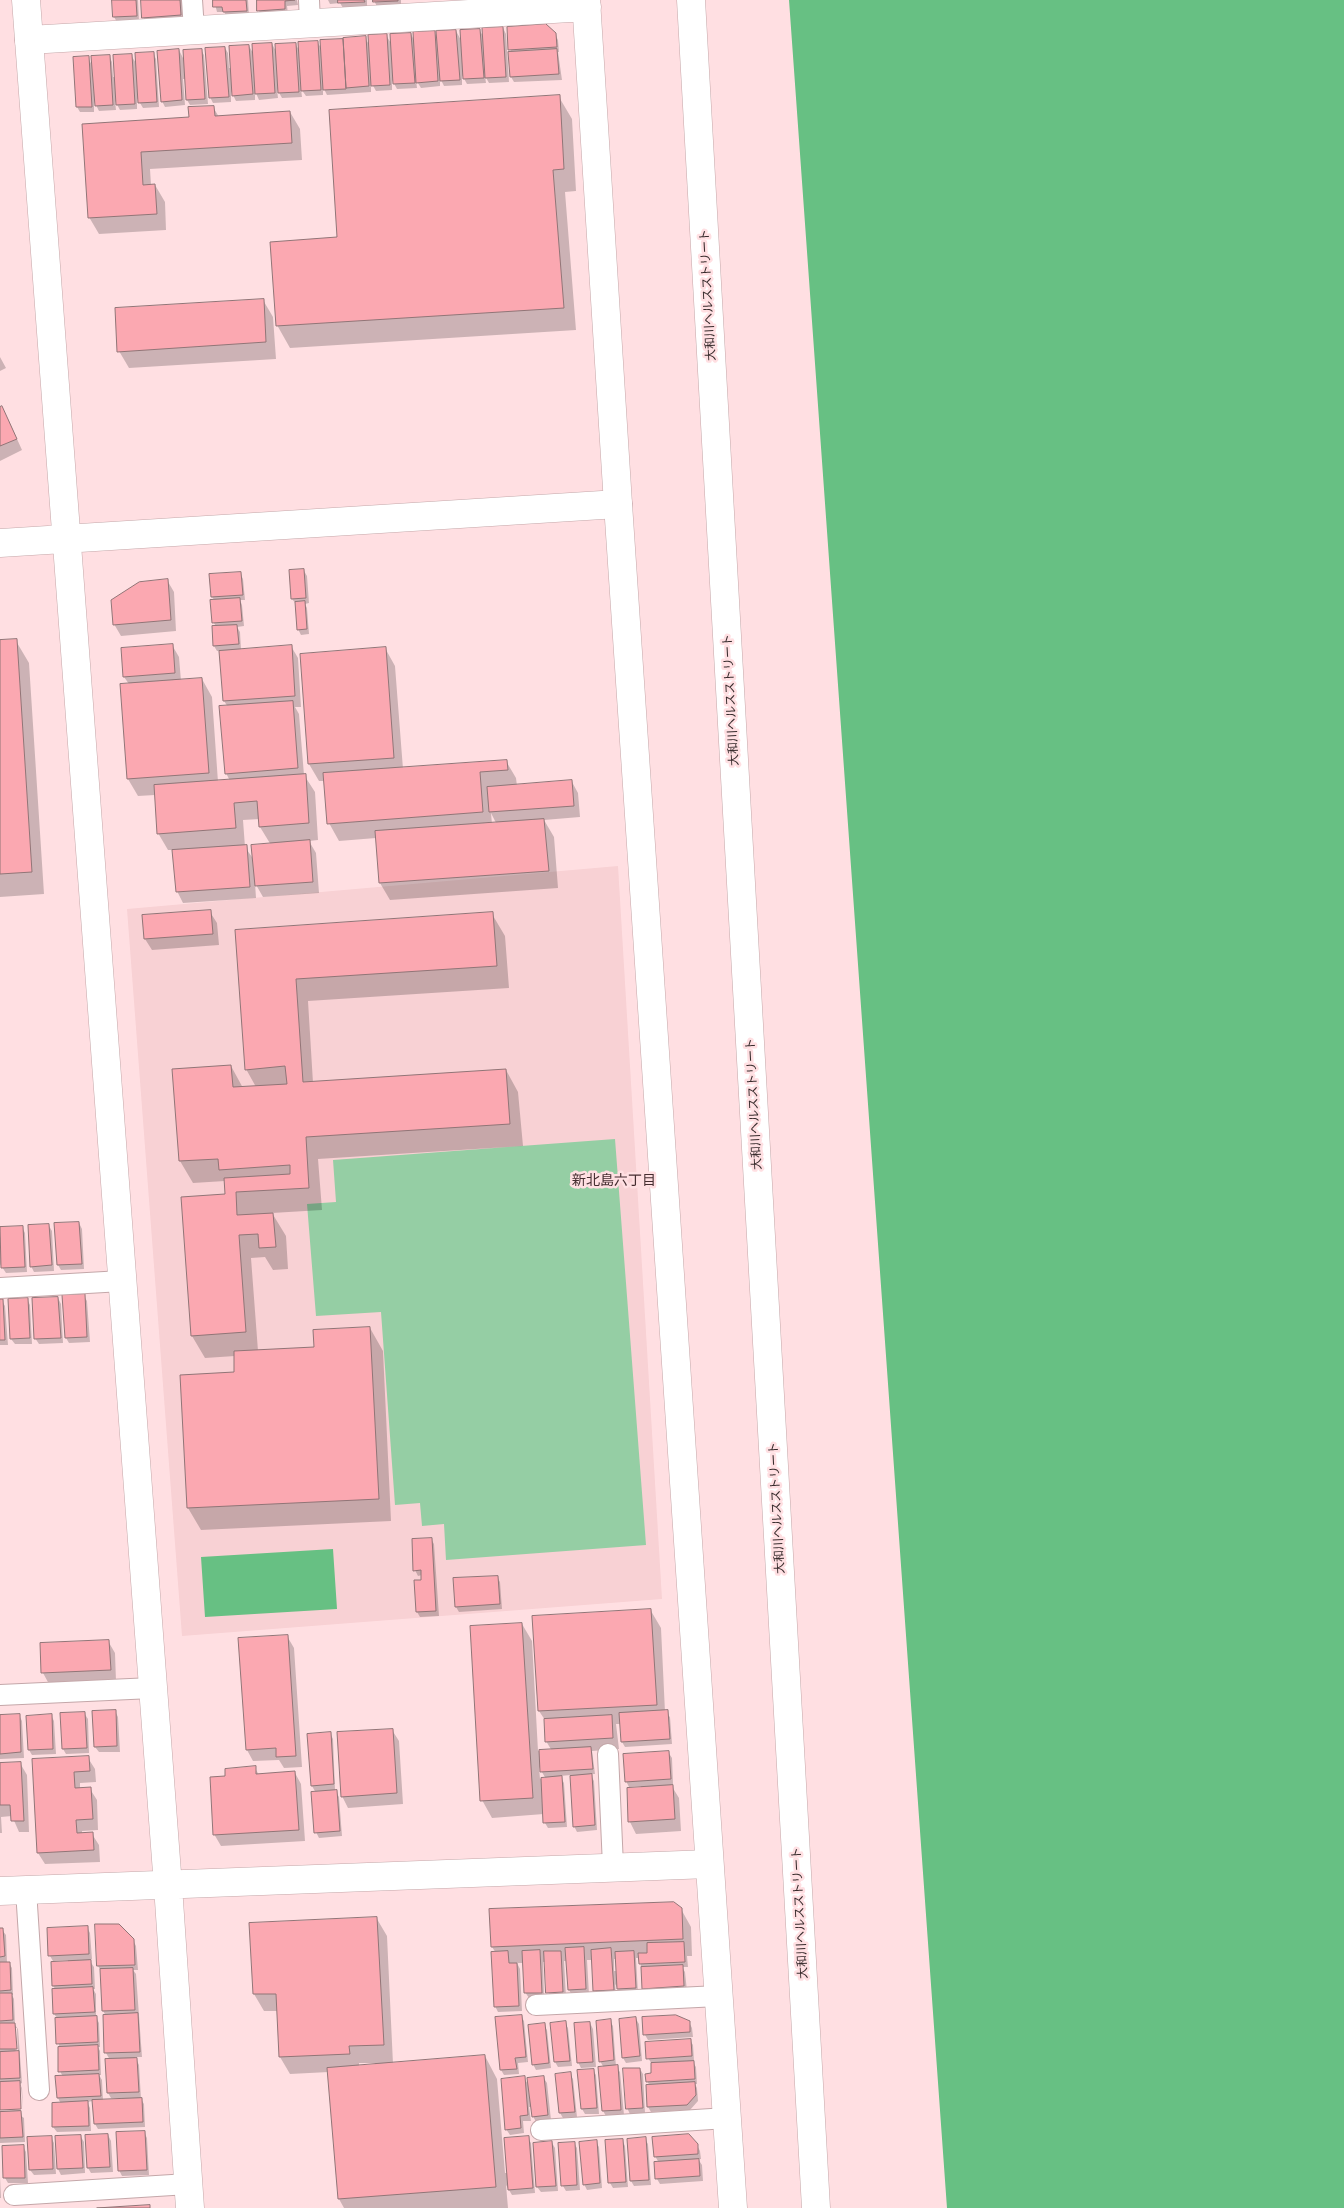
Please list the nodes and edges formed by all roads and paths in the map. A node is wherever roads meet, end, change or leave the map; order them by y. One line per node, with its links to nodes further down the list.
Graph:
1 (26, 0): 8 (street)
2 (192, 0): 7 (lane)
3 (692, 0): 29 (street, 大和川ヘルスストリート)
4 (586, 3): 5 (street); 9 (street)
5 (429, 8): 6 (street)
6 (309, 12): 7 (street)
7 (194, 30): 8 (street)
8 (29, 40): 10 (street)
9 (618, 504): 10 (street); 17 (street)
10 (66, 538): 11 (street); 12 (street)
11 (0, 543)
12 (122, 1281): 13 (lane); 14 (street)
13 (0, 1288)
14 (152, 1688): 15 (lane); 19 (street)
15 (0, 1695)
16 (608, 1754): 18 (lane)
17 (709, 1864): 18 (street); 21 (street)
18 (613, 1866): 19 (street)
19 (168, 1886): 20 (street); 27 (street)
20 (13, 1891): 23 (lane)
21 (718, 1996): 22 (lane); 24 (street)
22 (536, 2005)
23 (39, 2090)
24 (727, 2118): 25 (lane); 28 (street)
25 (541, 2130)
26 (14, 2195): 27 (lane)
27 (189, 2196)
28 (733, 2208)
29 (816, 2208)

